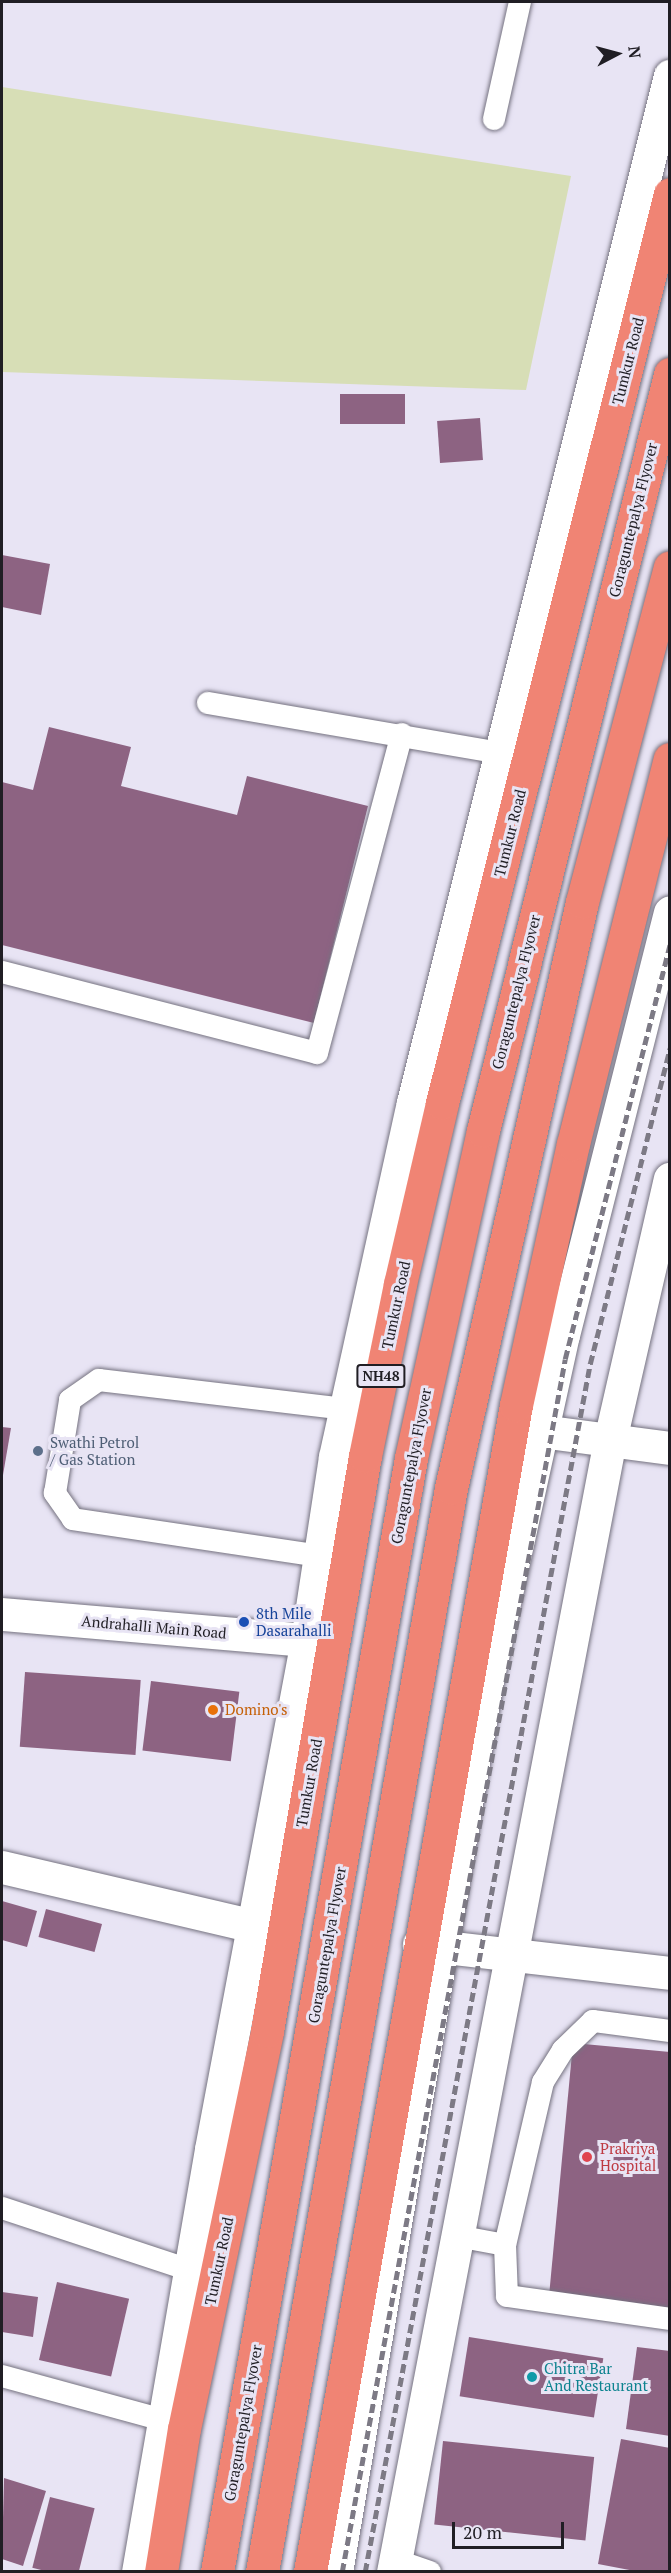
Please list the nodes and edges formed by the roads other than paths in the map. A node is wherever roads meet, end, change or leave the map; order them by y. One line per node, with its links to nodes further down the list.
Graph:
1 (520, 2): 3 (lane)
2 (669, 76): 10 (street)
3 (494, 119)
4 (669, 194): 5 (highway, Tumkur Road / NH48)
5 (665, 230): 14 (highway, Tumkur Road / NH48)
6 (669, 374): 39 (highway, Goraguntepalya Flyover)
7 (669, 567): 40 (highway)
8 (208, 703): 9 (lane)
9 (402, 734): 10 (lane); 13 (lane)
10 (500, 753): 14 (street)
11 (669, 759): 25 (highway)
12 (669, 912): 17 (street)
13 (2, 972)
14 (438, 1059): 16 (street); 38 (highway, Tumkur Road / NH48)
15 (669, 1179): 18 (street)
16 (345, 1409): 20 (street); 20 (lane)
17 (541, 1431): 18 (street); 25 (street)
18 (610, 1440): 19 (street); 26 (street)
19 (669, 1448)
20 (320, 1556): 22 (street)
21 (2, 1614): 22 (street, Andrahalli Main Road)
22 (307, 1640): 24 (street)
23 (2, 1867): 24 (street)
24 (253, 1926): 32 (street)
25 (430, 1945): 26 (street); 41 (highway); 42 (street)
26 (511, 1955): 27 (street); 30 (street)
27 (669, 1974)
28 (669, 2031): 31 (lane)
29 (2, 2208): 32 (lane)
30 (457, 2236): 31 (lane); 36 (street)
31 (505, 2245): 33 (lane)
32 (190, 2270): 35 (street)
33 (669, 2319)
34 (2, 2376): 35 (lane)
35 (164, 2420): 37 (street)
36 (394, 2566): 43 (lane)
37 (138, 2571)
38 (161, 2571)
39 (217, 2571)
40 (262, 2571)
41 (310, 2571)
42 (336, 2571)
43 (430, 2571)

